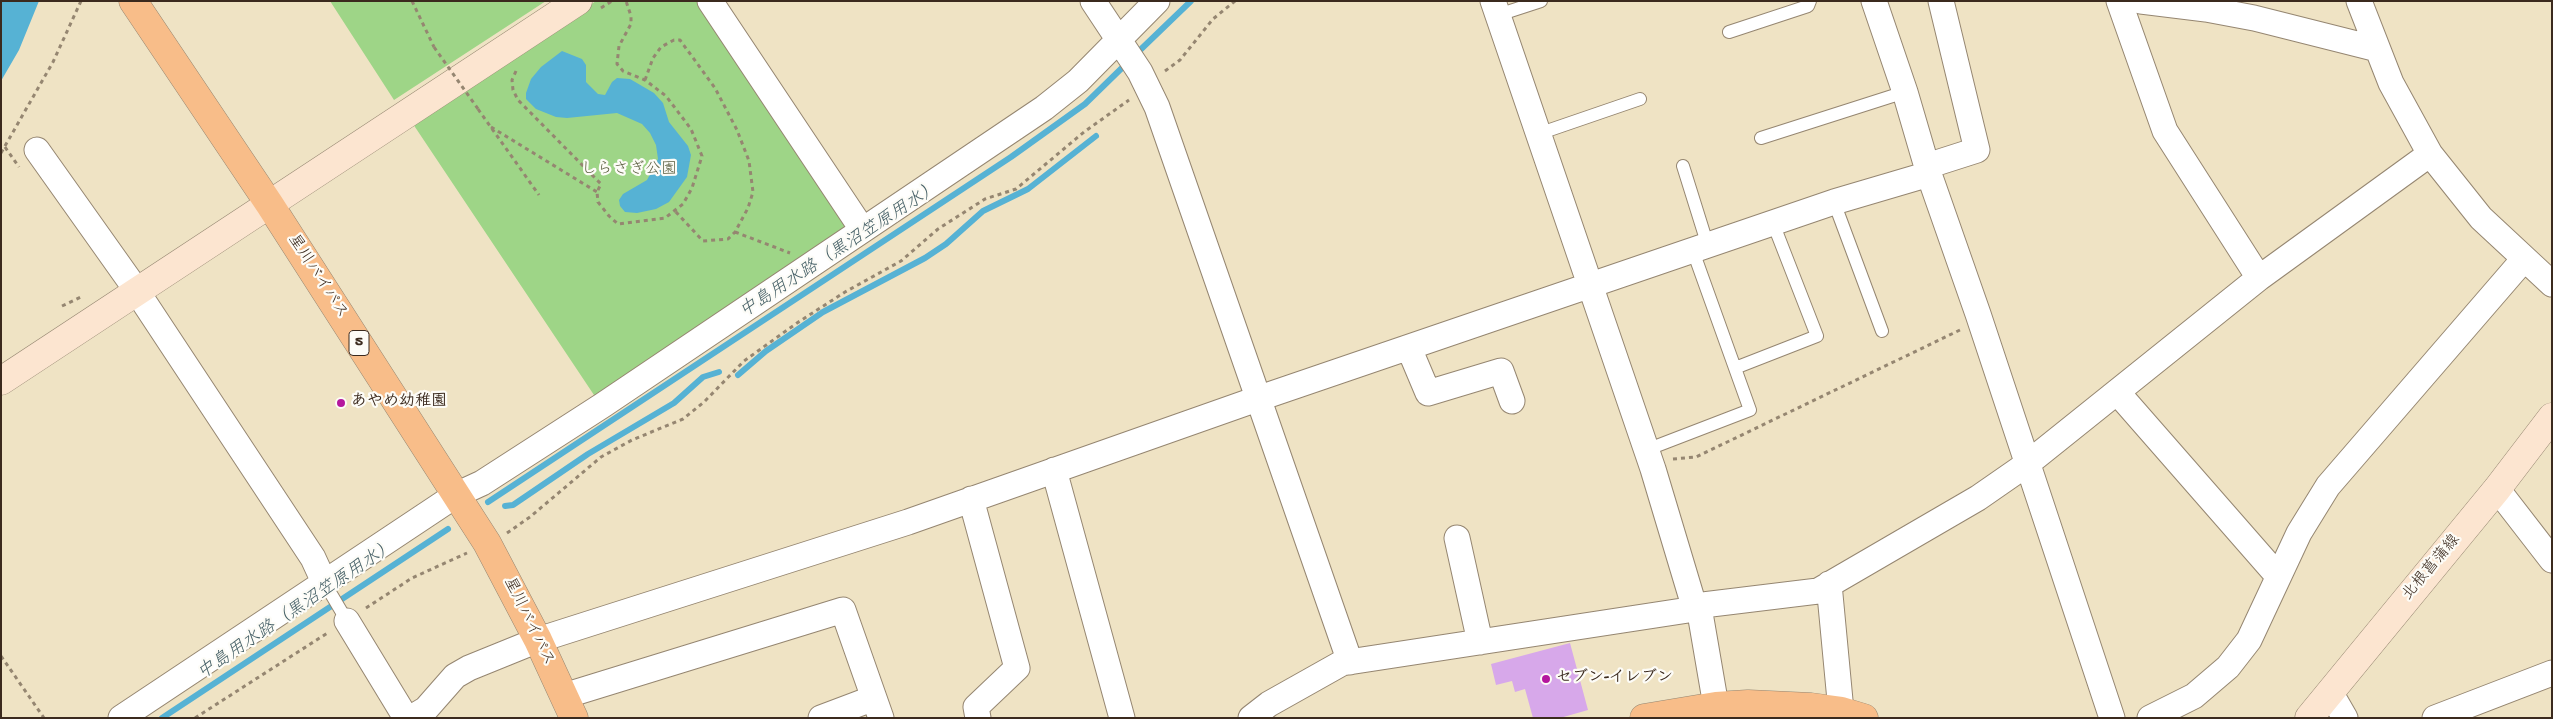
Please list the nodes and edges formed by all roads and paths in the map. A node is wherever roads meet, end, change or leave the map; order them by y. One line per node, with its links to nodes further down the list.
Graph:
1 (81, 1): 33 (path)
2 (133, 1): 40 (main road, 星川バイパス / 5)
3 (412, 1): 29 (path, bridge)
4 (612, 1): 18 (path)
5 (626, 1): 25 (path)
6 (710, 1): 43 (street)
7 (1093, 1): 21 (street)
8 (1157, 1): 21 (street)
9 (1235, 1): 24 (path)
10 (1541, 1): 19 (lane)
11 (1810, 1): 20 (lane)
12 (1874, 1): 26 (street)
13 (1941, 1): 36 (street)
14 (2119, 1): 48 (street)
15 (2142, 1): 17 (street)
16 (2359, 1): 22 (street)
17 (2205, 5): 22 (street)
18 (587, 7): 40 (street)
19 (1495, 8): 30 (street)
20 (1729, 32)
21 (1121, 44): 24 (street); 43 (street)
22 (2377, 49): 34 (street)
23 (518, 68): 37 (path)
24 (1151, 73): 58 (street)
25 (645, 80): 41 (path); 44 (path)
26 (1905, 92): 31 (lane); 36 (street)
27 (1133, 97): 67 (path)
28 (1640, 99): 30 (lane)
29 (491, 128): 37 (path); 38 (path)
30 (1538, 134): 50 (street)
31 (1761, 138)
32 (37, 150): 51 (street)
33 (1, 153)
34 (2430, 154): 46 (street); 48 (street)
35 (1683, 166): 45 (lane)
36 (1928, 170): 39 (street); 52 (street)
37 (597, 192): 41 (path)
38 (539, 195)
39 (1834, 202): 42 (street); 53 (lane)
40 (270, 205): 51 (street); 65 (main road, 星川バイパス / 5)
41 (675, 211): 44 (path)
42 (1773, 224): 45 (street); 55 (lane)
43 (862, 230): 47 (street)
44 (735, 232): 47 (path)
45 (1701, 248): 50 (street); 55 (lane)
46 (2524, 259): 49 (street); 71 (street)
47 (805, 268): 65 (street)
48 (2259, 278): 57 (street)
49 (2552, 284)
50 (1588, 287): 54 (street); 61 (street)
51 (137, 294): 56 (street); 73 (street)
52 (1980, 320): 61 (path); 62 (street)
53 (1882, 331)
54 (1409, 348): 58 (street); 59 (street)
55 (1735, 368): 61 (lane)
56 (1, 381)
57 (2117, 392): 62 (street); 71 (street)
58 (1257, 399): 63 (street); 79 (street)
59 (1512, 401)
60 (2552, 417): 64 (street, 北根菖蒲線)
61 (1647, 449): 74 (street)
62 (2027, 464): 72 (street); 97 (street)
63 (1054, 470): 66 (street); 94 (street)
64 (2497, 489): 70 (street); 81 (street, 北根菖蒲線)
65 (456, 495): 73 (street); 76 (main road, 星川バイパス / 5)
66 (971, 499): 76 (street); 93 (street)
67 (506, 534)
68 (1457, 538): 77 (street)
69 (473, 550): 75 (path)
70 (2552, 560)
71 (2278, 576): 98 (street)
72 (1829, 584): 74 (street); 86 (street)
73 (327, 588): 75 (lane); 88 (street)
74 (1697, 608): 77 (street); 82 (street)
75 (346, 619): 89 (path); 90 (street)
76 (538, 640): 83 (main road, 星川バイパス / 5); 91 (street)
77 (1480, 642): 79 (street)
78 (1, 656): 87 (path)
79 (1350, 662): 95 (street)
80 (2552, 673): 101 (street)
81 (2330, 692): 99 (street, 北根菖蒲線); 100 (street)
82 (1716, 706): 85 (main road); 96 (main road)
83 (569, 707): 84 (street)
84 (878, 708): 92 (street)
85 (1747, 711): 86 (main road)
86 (1852, 715)
87 (44, 718)
88 (121, 718)
89 (195, 718)
90 (406, 718)
91 (411, 718)
92 (821, 718)
93 (978, 718)
94 (1122, 718)
95 (1252, 718)
96 (1644, 718)
97 (2112, 718)
98 (2150, 718)
99 (2309, 718)
100 (2345, 718)
101 (2435, 718)

